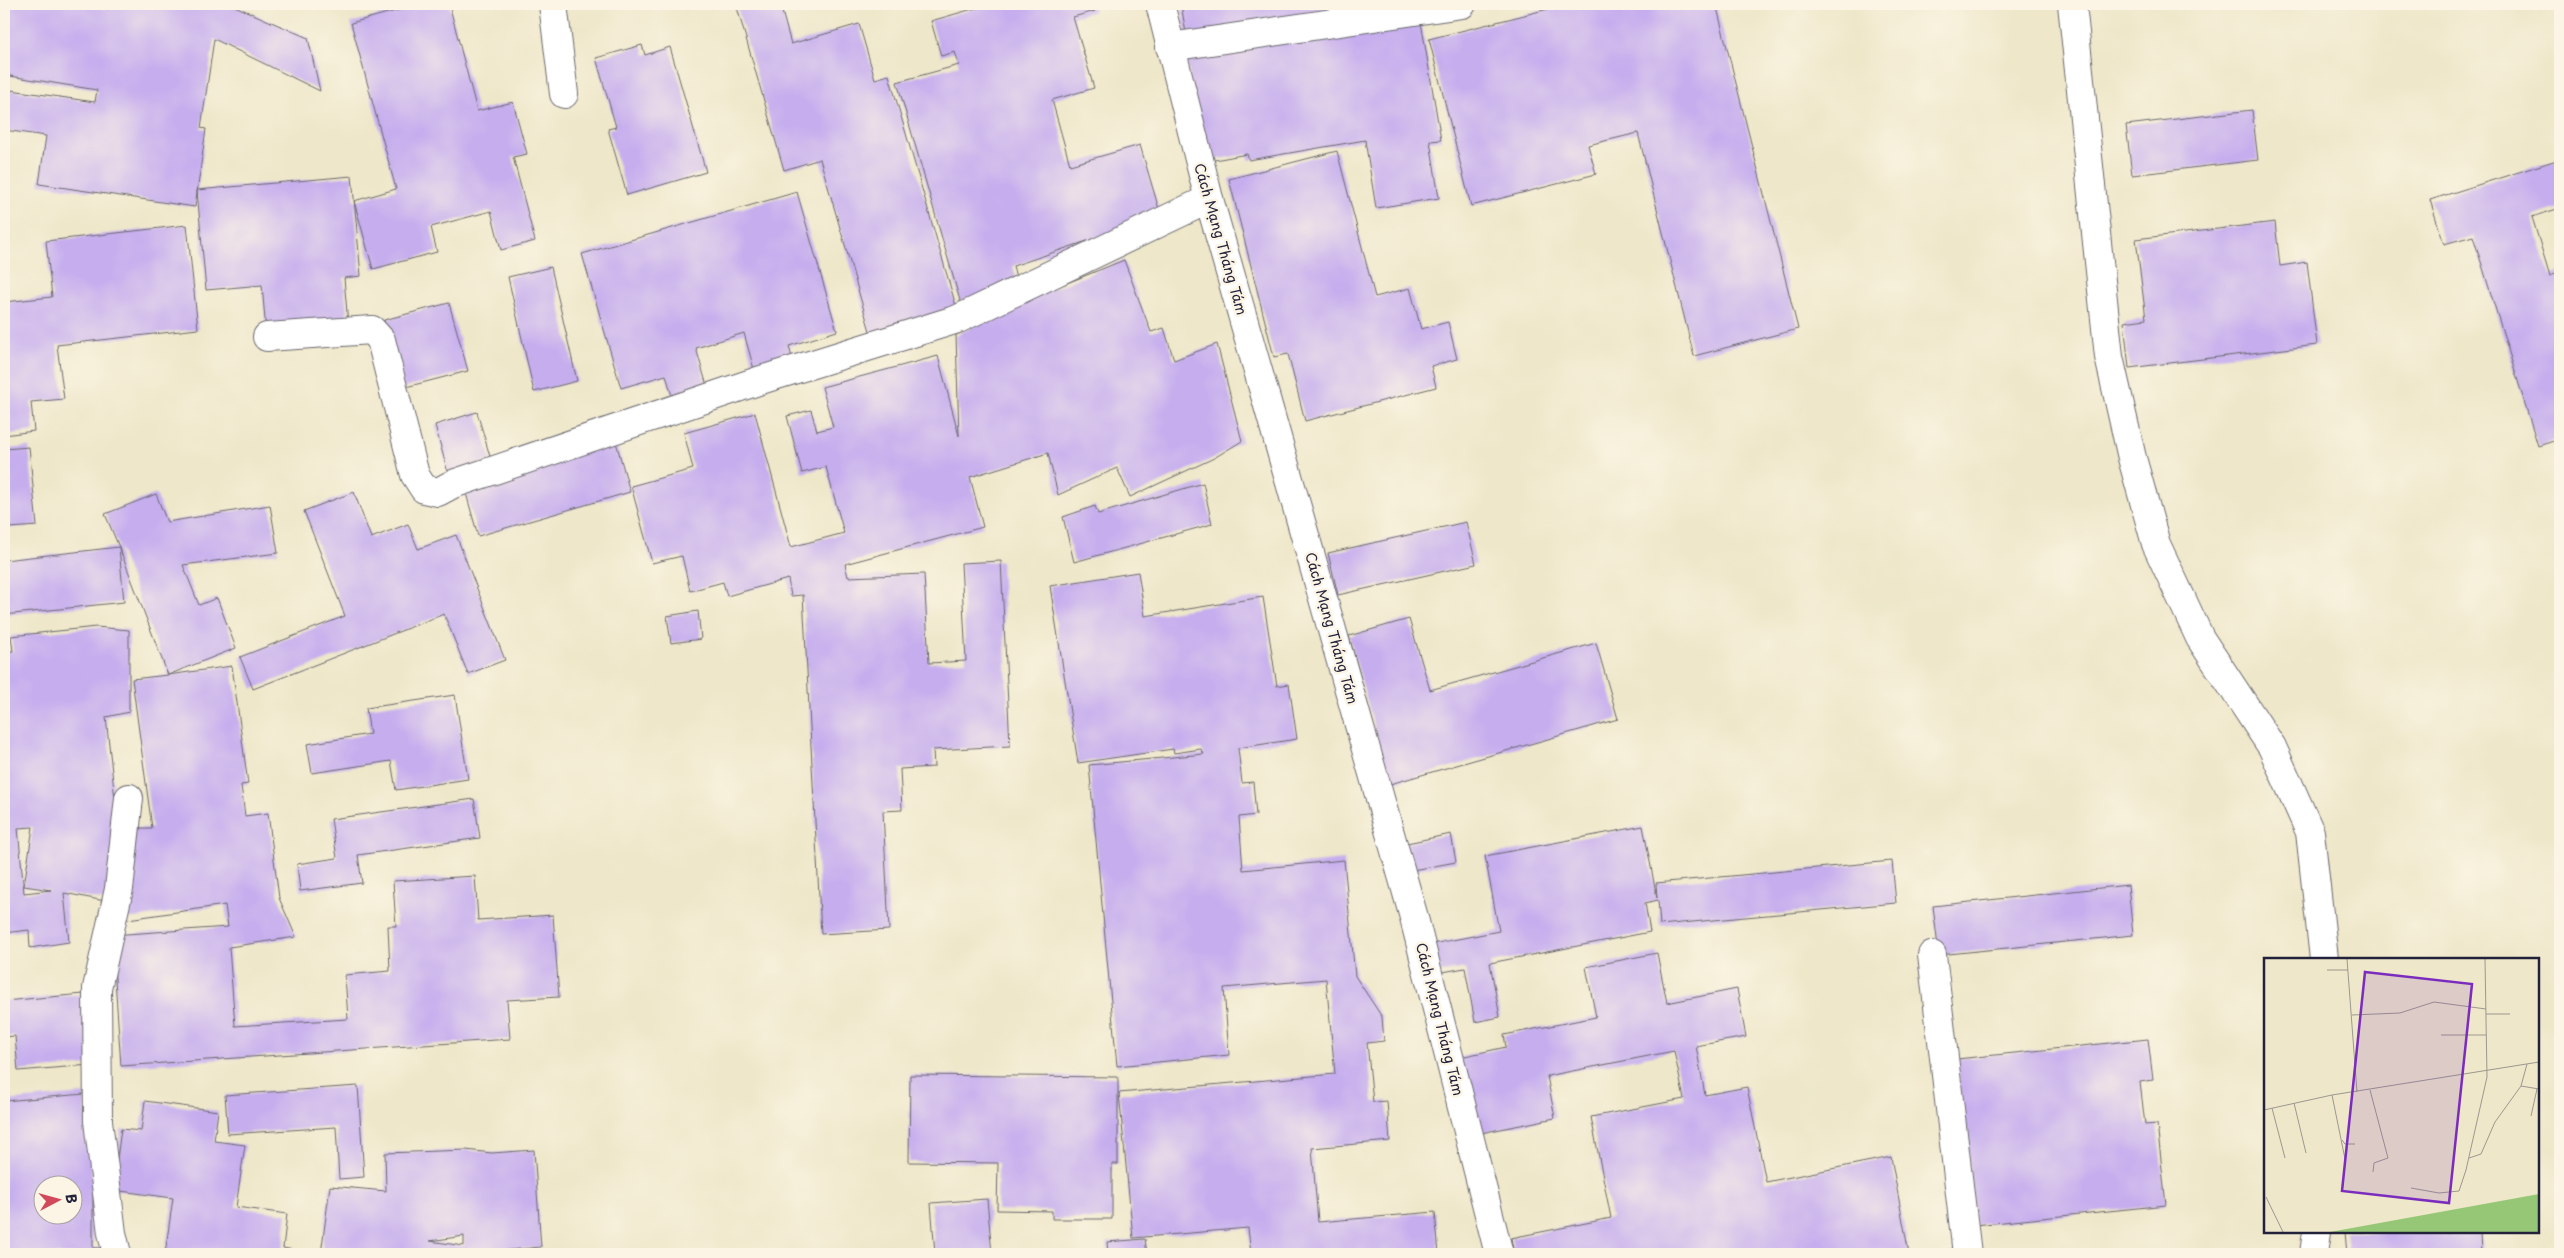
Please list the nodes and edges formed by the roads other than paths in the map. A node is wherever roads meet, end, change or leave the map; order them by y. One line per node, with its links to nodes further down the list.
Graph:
1 (553, 4): 6 (street)
2 (1160, 4): 5 (street, Cách Mạng Tháng Tám)
3 (1462, 4): 5 (street)
4 (2072, 4): 11 (street)
5 (1170, 47): 7 (street, Cách Mạng Tháng Tám)
6 (564, 94)
7 (1209, 199): 8 (street); 14 (street, Cách Mạng Tháng Tám)
8 (267, 337)
9 (129, 798): 13 (street)
10 (1932, 955): 15 (street)
11 (2324, 958)
12 (2317, 1233): 16 (street)
13 (117, 1254)
14 (1499, 1254)
15 (1967, 1254)
16 (2314, 1254)

